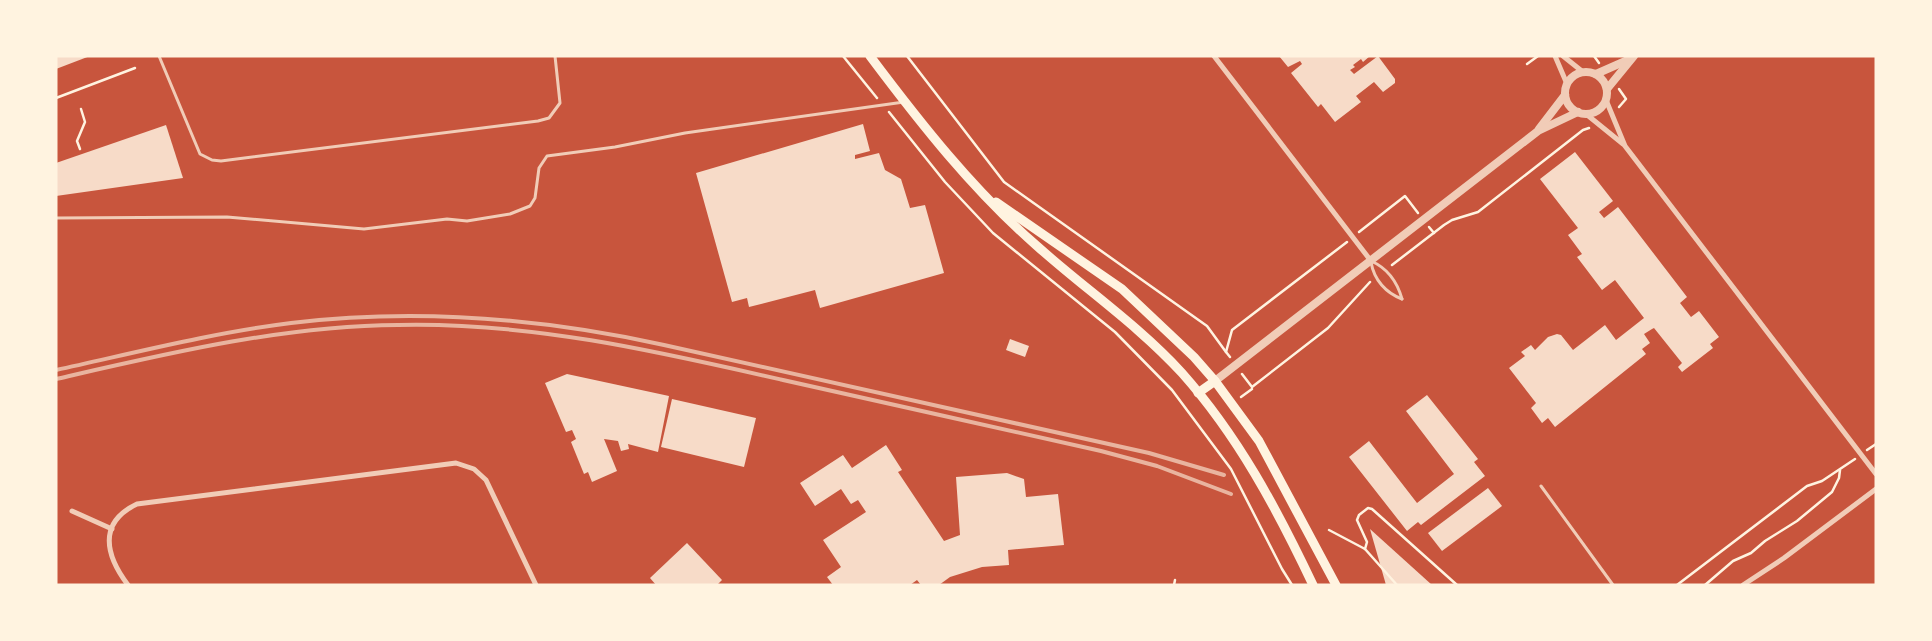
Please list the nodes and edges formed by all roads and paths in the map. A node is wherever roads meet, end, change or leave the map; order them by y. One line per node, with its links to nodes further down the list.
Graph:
1 (159, 56): 2 (lane)
2 (555, 56)
3 (843, 56): 24 (path)
4 (870, 56): 23 (main road)
5 (907, 56): 39 (path)
6 (1214, 56): 35 (street)
7 (1538, 56): 12 (path)
8 (1555, 56): 18 (street)
9 (1563, 56): 15 (street)
10 (1594, 56): 14 (path)
11 (1633, 57): 14 (street); 17 (street)
12 (1527, 64)
13 (135, 68): 21 (path)
14 (1604, 70): 16 (street)
15 (1583, 72): 16 (street); 18 (street)
16 (1596, 74): 19 (street)
17 (1613, 82): 19 (street); 27 (path)
18 (1567, 84): 20 (street)
19 (1607, 89): 22 (street)
20 (1565, 95): 26 (street); 29 (street)
21 (56, 98)
22 (1606, 100): 26 (street); 27 (street)
23 (904, 102): 24 (lane); 32 (main road)
24 (884, 106): 34 (lane); 56 (path)
25 (81, 109): 31 (path)
26 (1582, 113): 28 (street); 29 (street)
27 (1611, 114): 30 (street)
28 (1599, 123): 30 (street); 37 (path)
29 (1538, 130): 36 (street)
30 (1625, 146): 45 (street)
31 (80, 149)
32 (972, 183): 41 (main road); 43 (main road)
33 (1405, 196): 35 (path)
34 (56, 218)
35 (1352, 237): 36 (street); 39 (path)
36 (1371, 261): 37 (lane); 38 (lane); 40 (street)
37 (1385, 270): 38 (lane)
38 (1376, 277): 40 (path)
39 (1226, 352): 40 (path)
40 (1235, 365): 41 (street)
41 (1215, 381): 43 (main road); 44 (main road)
42 (1252, 389): 44 (path)
43 (1198, 393): 57 (main road)
44 (1233, 404): 58 (main road)
45 (1876, 474)
46 (1541, 486): 61 (lane)
47 (1876, 489): 64 (street)
48 (72, 511): 49 (street)
49 (112, 529): 53 (street); 54 (street)
50 (1329, 530): 51 (path)
51 (1365, 549): 59 (path); 60 (path)
52 (1175, 580): 55 (path)
53 (128, 585)
54 (536, 585)
55 (1174, 585)
56 (1292, 585)
57 (1313, 585)
58 (1336, 585)
59 (1396, 585)
60 (1457, 585)
61 (1613, 585)
62 (1677, 585): 63 (path)
63 (1705, 585)
64 (1743, 585)

